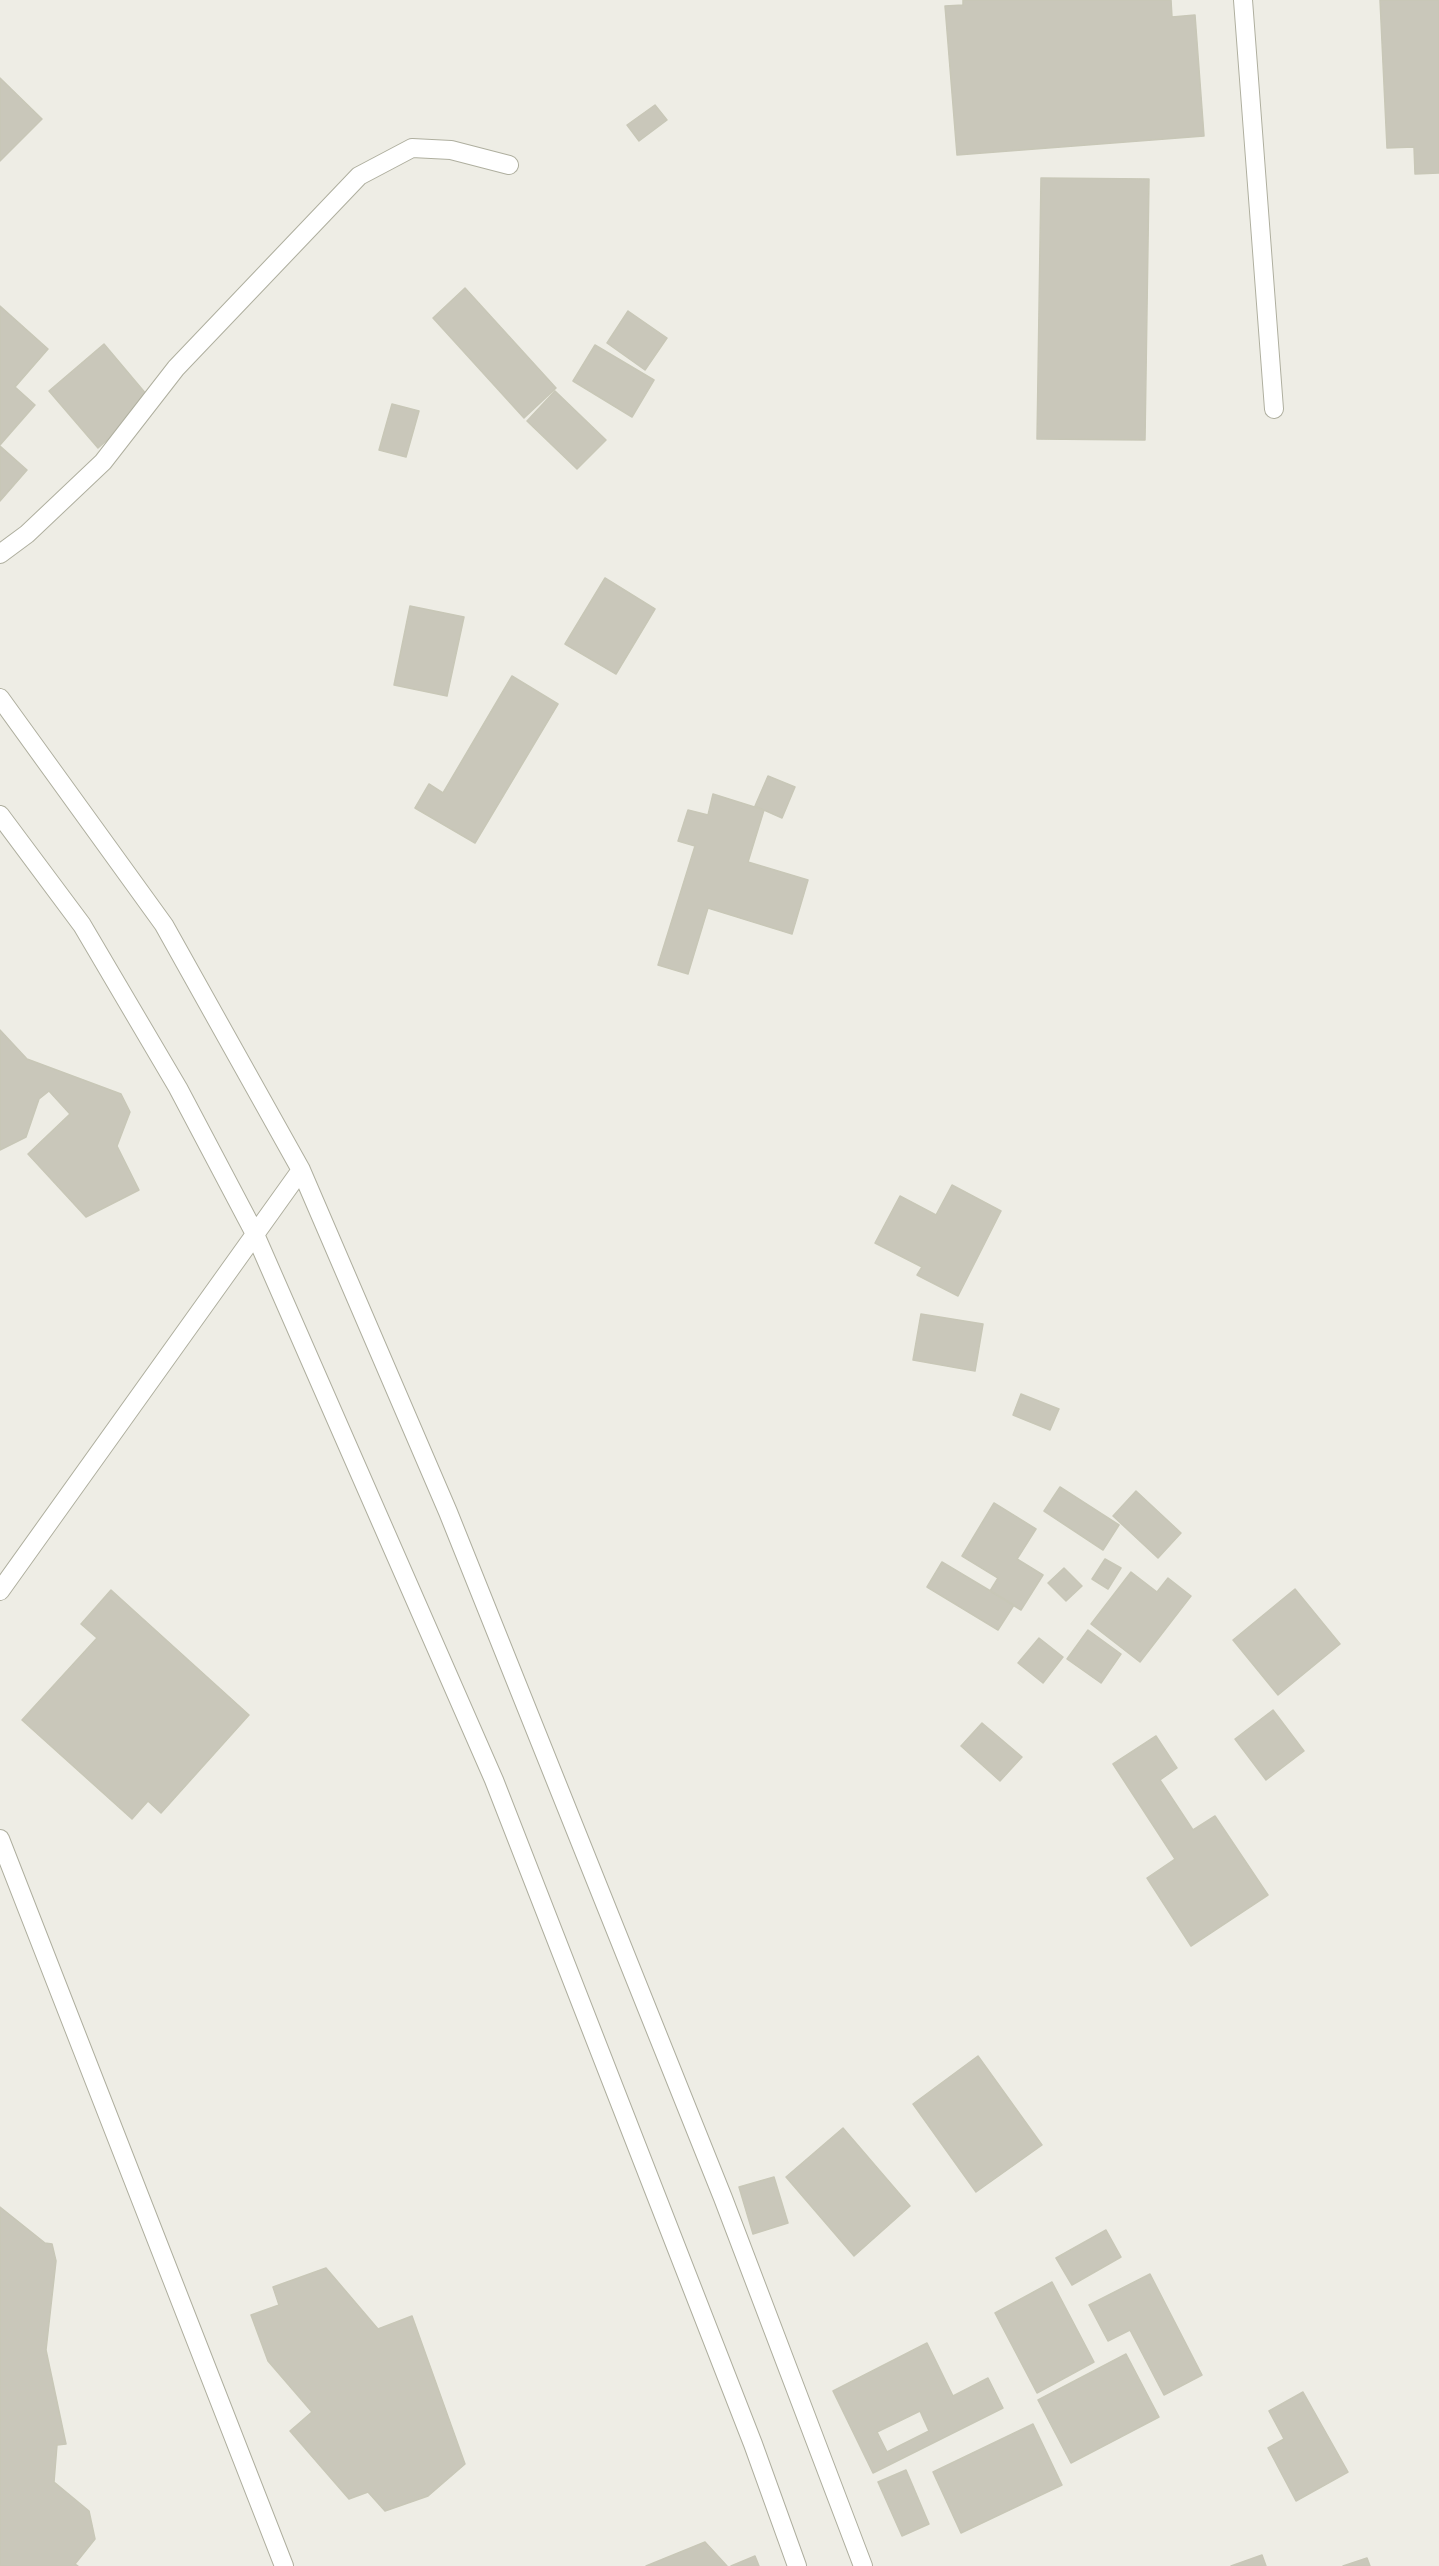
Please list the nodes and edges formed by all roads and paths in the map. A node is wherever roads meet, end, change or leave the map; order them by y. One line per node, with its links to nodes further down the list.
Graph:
1 (1243, 0): 3 (street)
2 (508, 165): 4 (street)
3 (1274, 409)
4 (0, 554)
5 (0, 698): 7 (street)
6 (0, 815): 8 (street)
7 (301, 1170): 8 (street); 13 (street)
8 (254, 1232): 9 (street); 12 (street)
9 (0, 1591)
10 (0, 1839): 11 (street)
11 (284, 2566)
12 (797, 2566)
13 (863, 2566)

